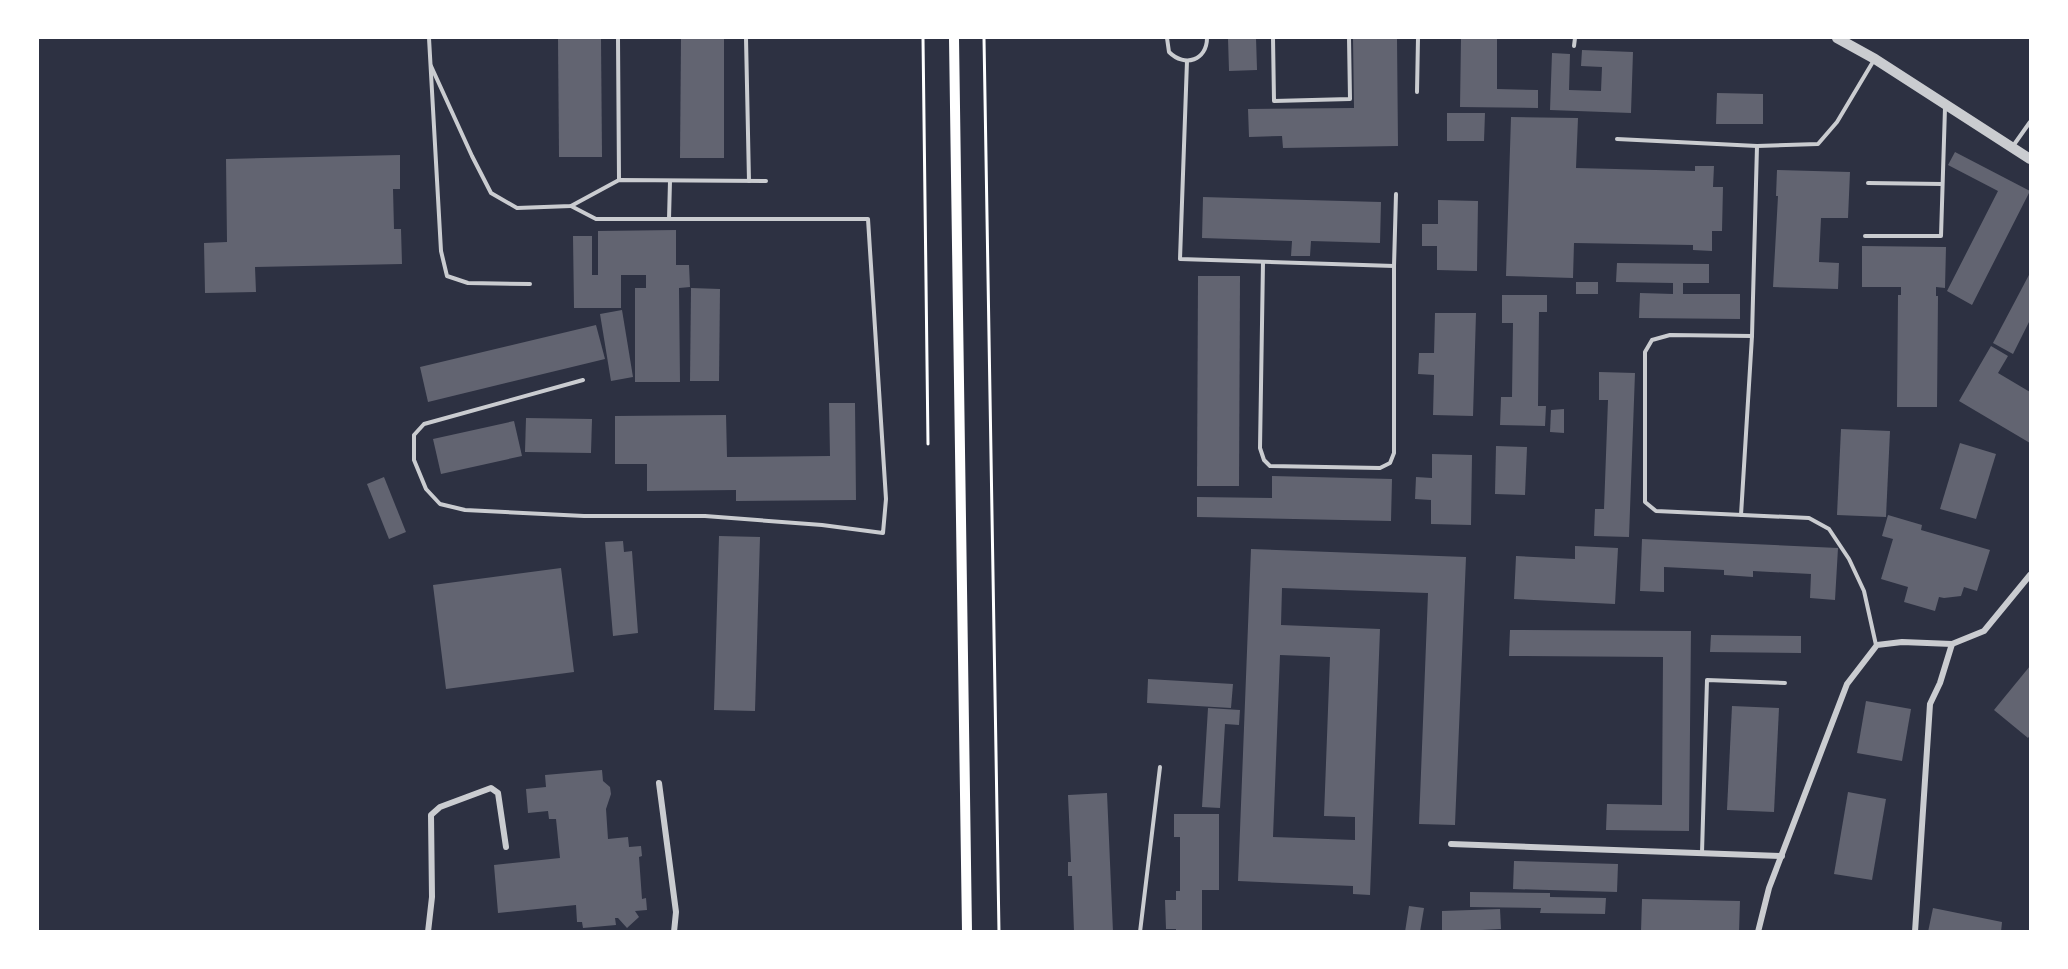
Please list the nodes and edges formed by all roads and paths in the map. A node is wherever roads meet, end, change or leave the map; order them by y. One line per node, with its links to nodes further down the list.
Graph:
1 (429, 38): 17 (lane)
2 (618, 38): 25 (lane)
3 (746, 38): 27 (lane)
4 (923, 38): 40 (path)
5 (954, 38): 54 (main road)
6 (984, 38): 55 (path)
7 (1167, 38): 16 (lane)
8 (1207, 38): 16 (lane)
9 (1273, 38): 10 (lane)
10 (1349, 38)
11 (1418, 38): 18 (lane)
12 (1575, 38): 14 (lane)
13 (1837, 38): 15 (street)
14 (1574, 46)
15 (1875, 59): 19 (street); 22 (lane)
16 (1187, 61): 35 (lane)
17 (431, 66): 32 (lane); 37 (lane)
18 (1417, 92)
19 (1945, 104): 23 (street); 30 (lane)
20 (2031, 122): 23 (lane)
21 (1617, 139): 22 (lane)
22 (1757, 146): 38 (lane)
23 (2013, 147): 24 (street)
24 (2031, 159)
25 (619, 180): 26 (lane); 32 (lane)
26 (670, 181): 27 (lane); 33 (lane)
27 (750, 181): 28 (lane)
28 (766, 181)
29 (1868, 183): 30 (lane)
30 (1942, 184): 34 (lane)
31 (1396, 194): 36 (lane)
32 (571, 206): 33 (lane)
33 (669, 219): 39 (lane)
34 (1865, 236)
35 (1263, 262): 36 (lane); 36 (lane)
36 (1394, 266)
37 (530, 284)
38 (1752, 336): 41 (lane); 41 (lane)
39 (584, 380)
40 (927, 444)
41 (1741, 515): 44 (lane)
42 (2031, 575): 43 (street)
43 (1952, 644): 44 (street); 58 (street)
44 (1876, 645): 51 (street)
45 (1785, 683): 50 (lane)
46 (1160, 767): 56 (lane)
47 (659, 783): 53 (street)
48 (1451, 844): 50 (street)
49 (506, 848): 52 (street)
50 (1702, 853): 51 (street)
51 (1782, 856): 57 (street)
52 (428, 932)
53 (674, 932)
54 (968, 932)
55 (999, 932)
56 (1140, 932)
57 (1758, 932)
58 (1915, 932)

